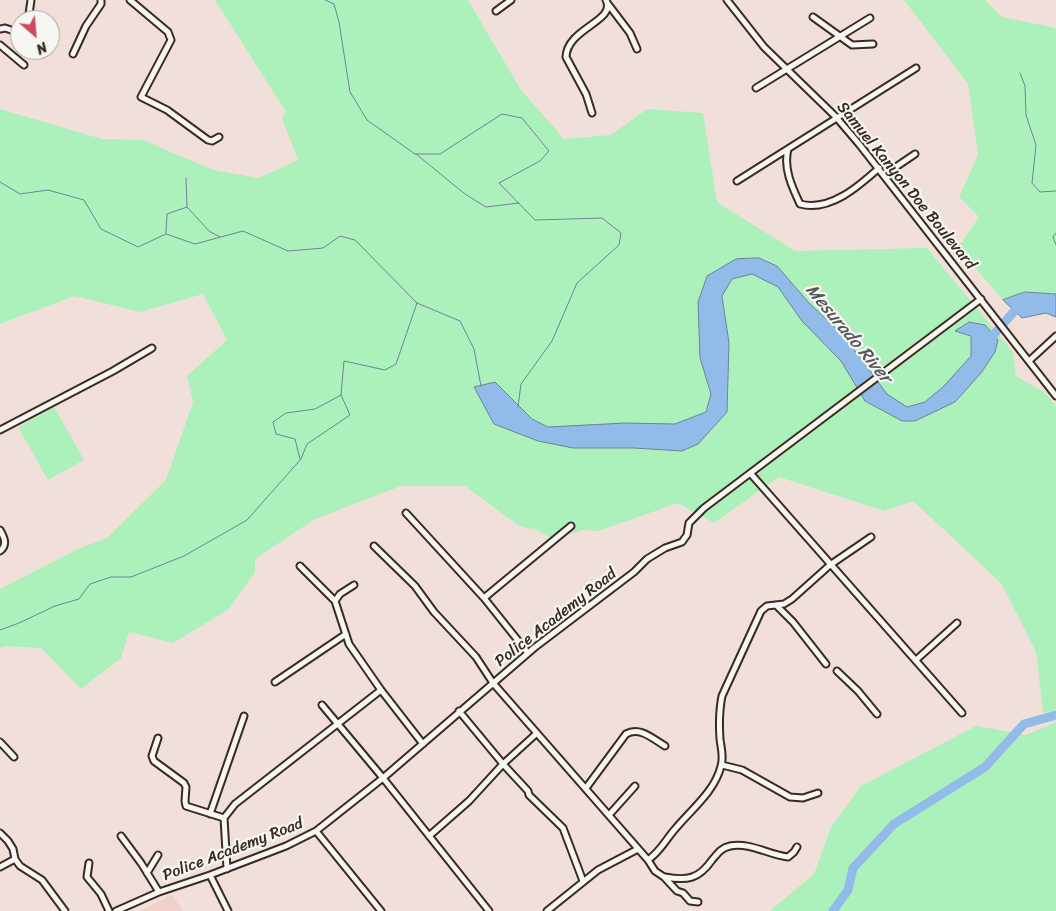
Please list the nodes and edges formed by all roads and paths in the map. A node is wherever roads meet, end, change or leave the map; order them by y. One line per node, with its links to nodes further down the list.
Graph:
1 (101, 0): 13 (street)
2 (130, 0): 20 (street)
3 (511, 0): 6 (street)
4 (727, 0): 16 (street, Samuel Kanyon Doe Boulevard)
5 (607, 2): 12 (street); 18 (street)
6 (496, 12)
7 (813, 17): 9 (street)
8 (870, 18): 9 (street)
9 (841, 36): 10 (street); 16 (street)
10 (873, 44)
11 (0, 45): 14 (street)
12 (637, 50)
13 (74, 54)
14 (24, 64)
15 (916, 68): 19 (street)
16 (785, 69): 17 (street); 19 (street, Samuel Kanyon Doe Boulevard)
17 (756, 88)
18 (592, 114)
19 (836, 117): 21 (street); 23 (street, Samuel Kanyon Doe Boulevard)
20 (219, 137)
21 (788, 149): 23 (street); 25 (street)
22 (915, 154): 24 (street)
23 (879, 168): 24 (street, Samuel Kanyon Doe Boulevard)
24 (884, 175): 26 (street, Samuel Kanyon Doe Boulevard)
25 (737, 181)
26 (981, 299): 29 (street, Samuel Kanyon Doe Boulevard); 32 (street, Police Academy Road)
27 (1056, 336): 29 (street)
28 (152, 348): 31 (street)
29 (1029, 361): 30 (street, Samuel Kanyon Doe Boulevard)
30 (1056, 396)
31 (0, 430)
32 (751, 474): 39 (street); 47 (street, Police Academy Road)
33 (406, 513): 42 (street)
34 (571, 526): 42 (street)
35 (0, 530): 38 (street)
36 (871, 537): 39 (street)
37 (374, 546): 52 (street)
38 (0, 551)
39 (830, 565): 44 (street); 48 (street)
40 (300, 566): 43 (street)
41 (354, 585): 43 (street)
42 (484, 598): 47 (street)
43 (334, 601): 46 (street)
44 (776, 605): 49 (street); 67 (street)
45 (957, 624): 48 (street)
46 (346, 634): 51 (street); 53 (street)
47 (528, 653): 52 (street, Police Academy Road)
48 (916, 660): 56 (street)
49 (826, 664)
50 (837, 671): 57 (street)
51 (275, 682)
52 (493, 683): 55 (street, Police Academy Road); 60 (street)
53 (381, 690): 59 (street); 63 (street)
54 (322, 705): 59 (street)
55 (459, 711): 63 (street, Police Academy Road); 66 (street)
56 (962, 713)
57 (877, 714)
58 (244, 716): 72 (street)
59 (338, 723): 68 (street); 74 (street)
60 (537, 733): 66 (street); 70 (street)
61 (158, 738): 72 (street)
62 (0, 742): 65 (street)
63 (423, 744): 68 (street, Police Academy Road)
64 (665, 746): 70 (street)
65 (14, 757)
66 (503, 764): 78 (street); 90 (street)
67 (722, 765): 71 (street); 83 (street)
68 (383, 778): 75 (street, Police Academy Road); 78 (street)
69 (635, 786): 73 (street)
70 (586, 788): 73 (street)
71 (818, 793)
72 (210, 814): 74 (street)
73 (609, 815): 80 (street)
74 (224, 818): 86 (street)
75 (316, 831): 86 (street, Police Academy Road); 97 (street)
76 (0, 833): 82 (street)
77 (121, 836): 87 (street)
78 (429, 836): 98 (street)
79 (796, 847): 89 (street)
80 (638, 849): 83 (street); 90 (street)
81 (158, 855): 87 (street)
82 (15, 859): 85 (street); 93 (street)
83 (648, 860): 89 (street)
84 (89, 863): 94 (street)
85 (0, 867)
86 (227, 869): 88 (street, Police Academy Road)
87 (147, 873): 91 (street)
88 (210, 875): 91 (street, Police Academy Road); 96 (street)
89 (664, 877): 92 (street)
90 (583, 882): 99 (street)
91 (159, 892): 95 (street, Police Academy Road)
92 (698, 902)
93 (65, 911)
94 (109, 911)
95 (116, 911)
96 (228, 911)
97 (381, 911)
98 (489, 911)
99 (547, 911)

